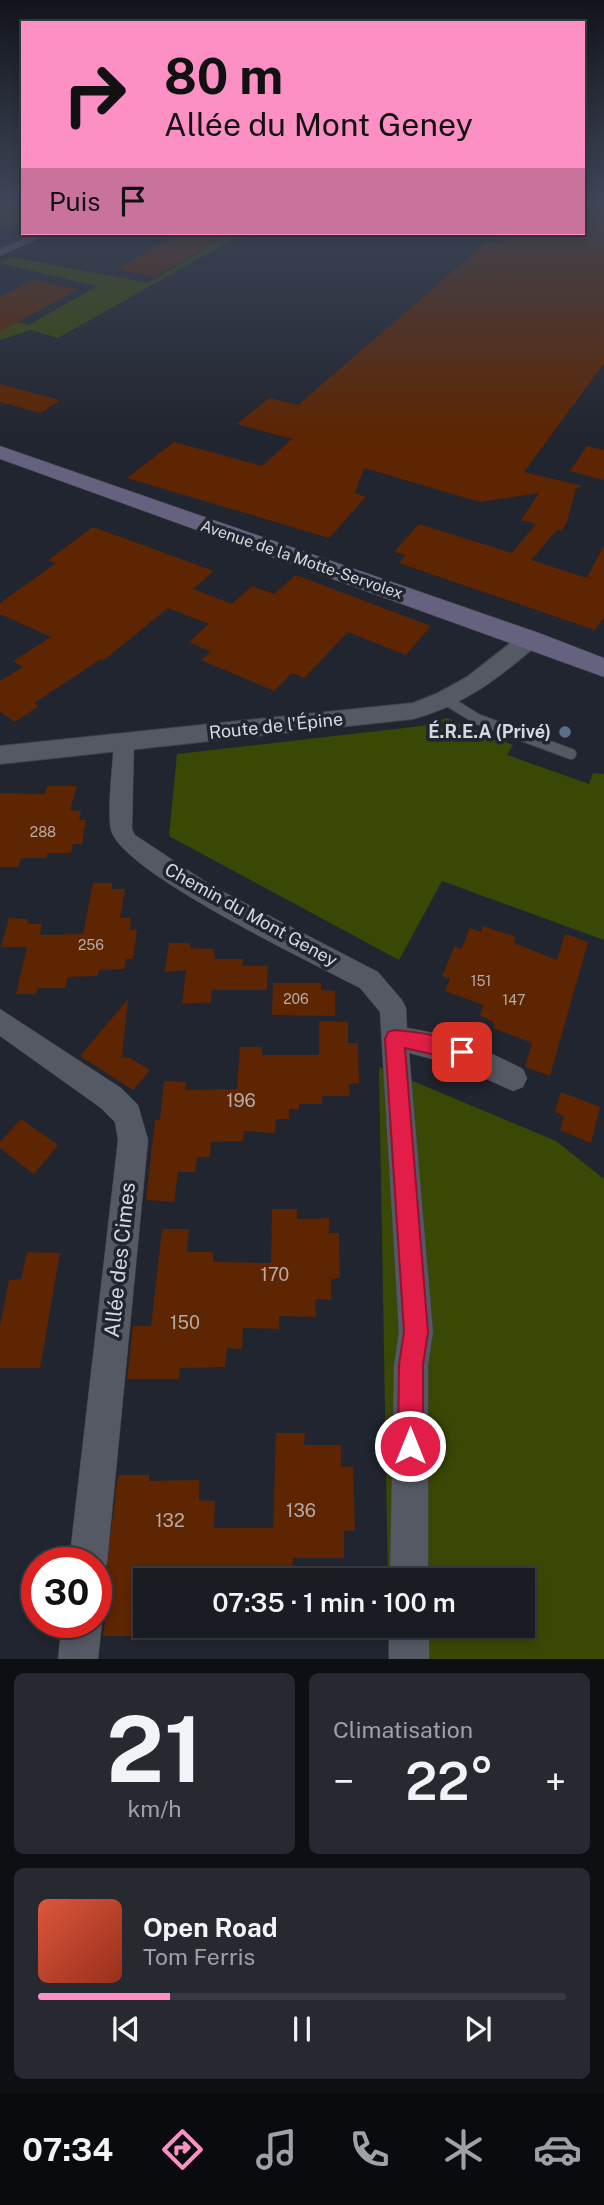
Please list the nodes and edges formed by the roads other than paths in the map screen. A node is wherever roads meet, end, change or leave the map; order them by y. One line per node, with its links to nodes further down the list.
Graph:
1 (0, 452): 2 (main road, Avenue de la Motte-Servolex)
2 (530, 639): 3 (main road, Avenue de la Motte-Servolex); 4 (street, Route de l'Épine)
3 (604, 668)
4 (448, 701): 5 (street, Route de l'Épine); 6 (lane)
5 (124, 742): 7 (street, Route de l'Épine); 9 (street, Chemin du Mont Geney)
6 (571, 754)
7 (0, 755)
8 (0, 1021): 11 (street, Allée des Cimes)
9 (394, 1039): 10 (street); 12 (street, Chemin du Mont Geney)
10 (513, 1078)
11 (90, 1547)
12 (410, 1568)
13 (80, 1638): 15 (street)
14 (409, 1638): 16 (street)
15 (78, 1659)
16 (409, 1659)

